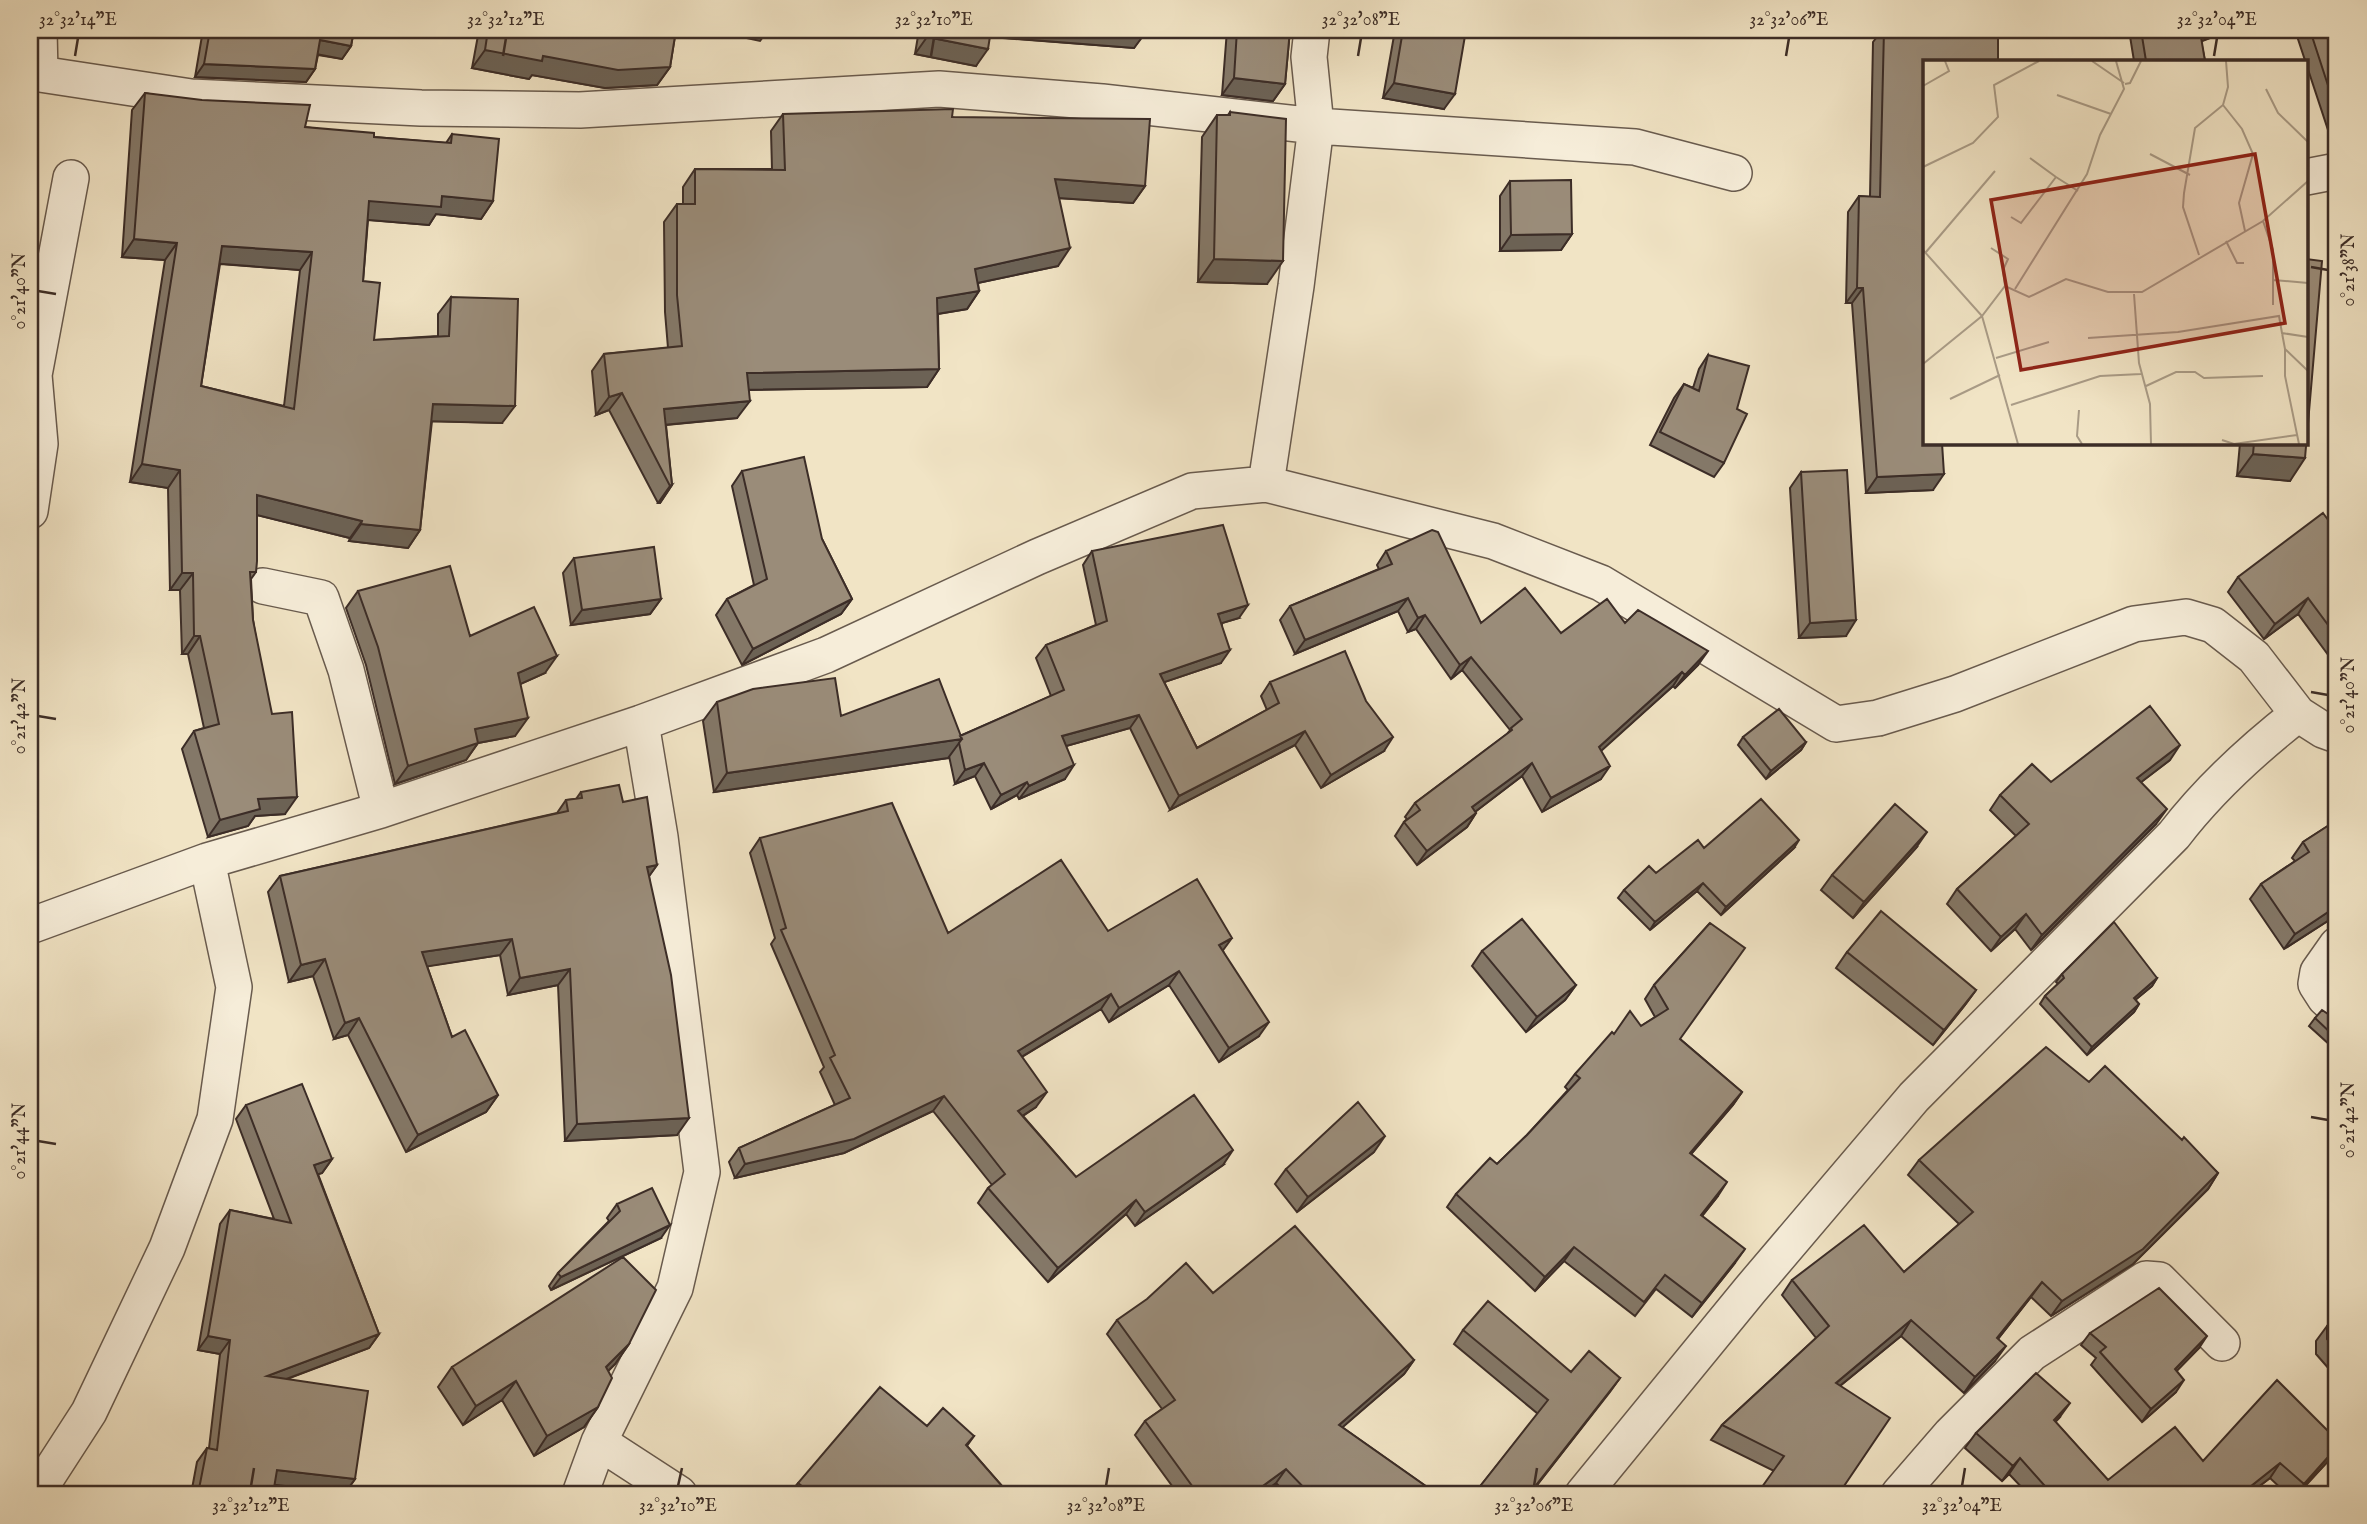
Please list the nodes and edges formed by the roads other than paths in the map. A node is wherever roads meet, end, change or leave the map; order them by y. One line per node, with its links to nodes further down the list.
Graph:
1 (39, 30): 3 (street)
2 (1312, 30): 3 (street)
3 (1317, 126): 5 (street); 9 (street)
4 (2337, 171): 6 (street)
5 (1734, 173)
6 (2308, 177)
7 (71, 178): 8 (street)
8 (33, 390): 10 (street)
9 (1266, 484): 12 (street); 13 (street)
10 (30, 511)
11 (263, 586): 15 (street)
12 (2298, 714): 14 (street); 22 (street)
13 (641, 723): 15 (street); 21 (street)
14 (2337, 735)
15 (381, 810): 16 (street)
16 (207, 861): 17 (street); 23 (street)
17 (31, 921)
18 (2337, 945): 19 (street)
19 (2337, 1009)
20 (2222, 1342): 26 (street)
21 (599, 1442): 24 (street); 25 (street)
22 (1601, 1488)
23 (36, 1494)
24 (580, 1494)
25 (679, 1494)
26 (1899, 1494)

